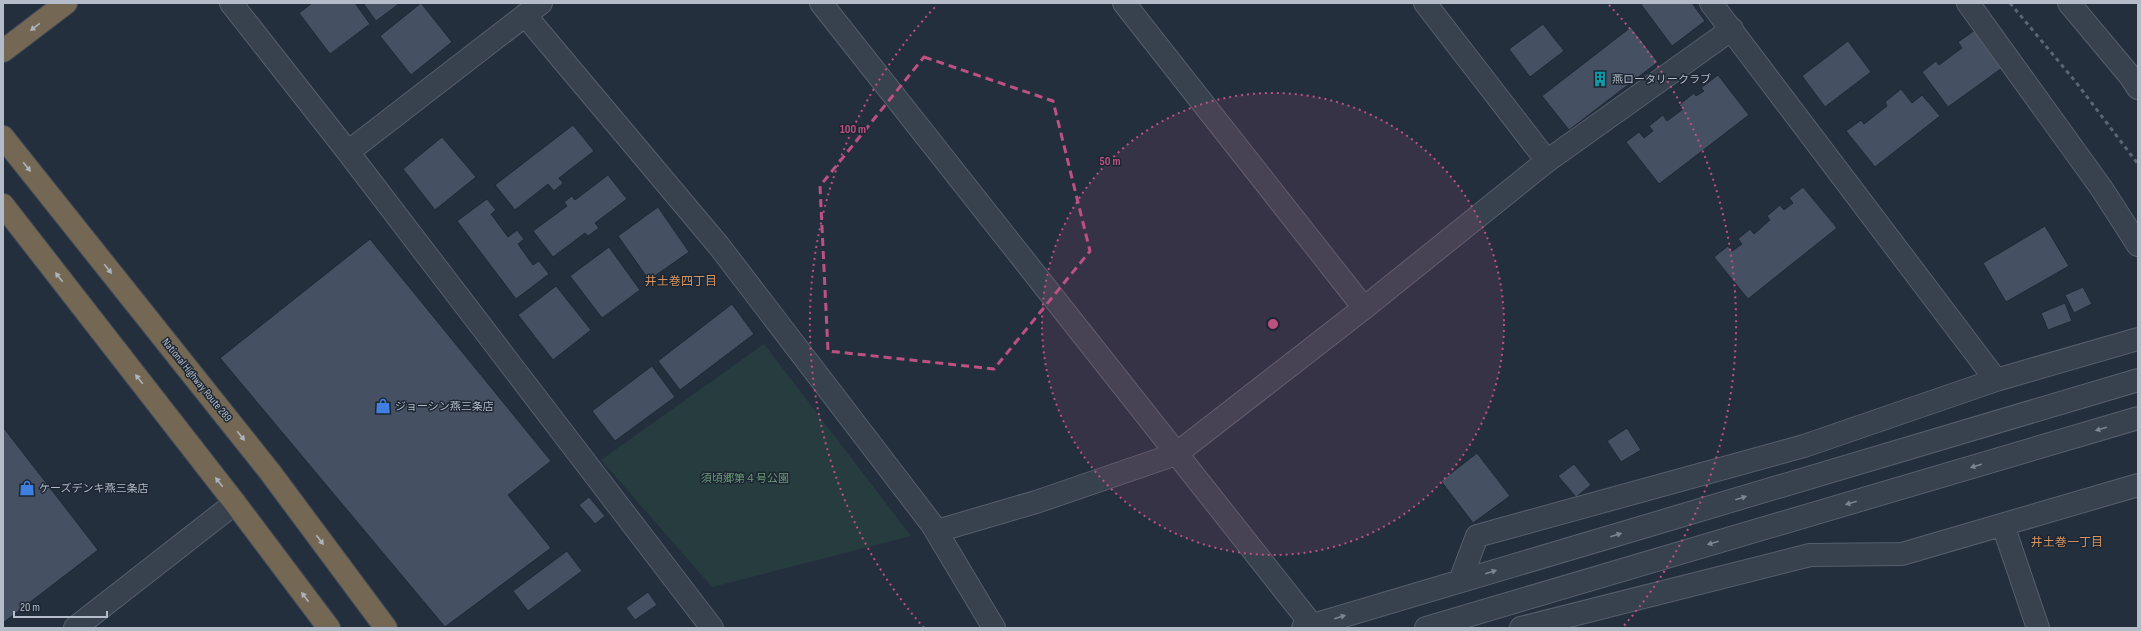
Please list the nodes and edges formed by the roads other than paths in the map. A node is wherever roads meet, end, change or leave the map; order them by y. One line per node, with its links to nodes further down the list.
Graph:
1 (66, 3): 11 (highway, one-way to 11)
2 (231, 3): 14 (street)
3 (821, 3): 23 (street)
4 (1124, 3): 18 (street)
5 (1424, 3): 15 (street)
6 (1711, 3): 10 (street)
7 (1968, 3): 17 (street)
8 (2069, 3): 12 (street)
9 (533, 9): 14 (street); 27 (street)
10 (1732, 29): 15 (street); 20 (street)
11 (3, 51)
12 (2135, 79)
13 (3, 136): 32 (highway, National Highway Route 289, one-way to 32)
14 (348, 152): 33 (street)
15 (1547, 161): 18 (street)
16 (3, 205): 25 (highway, one-way to 16)
17 (2138, 245)
18 (1364, 308): 23 (street)
19 (2138, 339): 20 (street)
20 (1996, 380): 28 (street)
21 (2138, 380): 28 (street, one-way to 21)
22 (2138, 418): 35 (street, one-way to 35)
23 (1176, 454): 27 (street); 29 (street)
24 (2138, 485): 26 (street)
25 (235, 503): 30 (street); 31 (highway, one-way to 25)
26 (2003, 525): 36 (street); 37 (street)
27 (933, 526): 34 (street)
28 (1460, 581): 29 (street, one-way to 28)
29 (1307, 627)
30 (75, 628)
31 (329, 628)
32 (386, 628)
33 (712, 628)
34 (994, 628)
35 (1426, 628)
36 (1521, 628)
37 (2038, 628)

